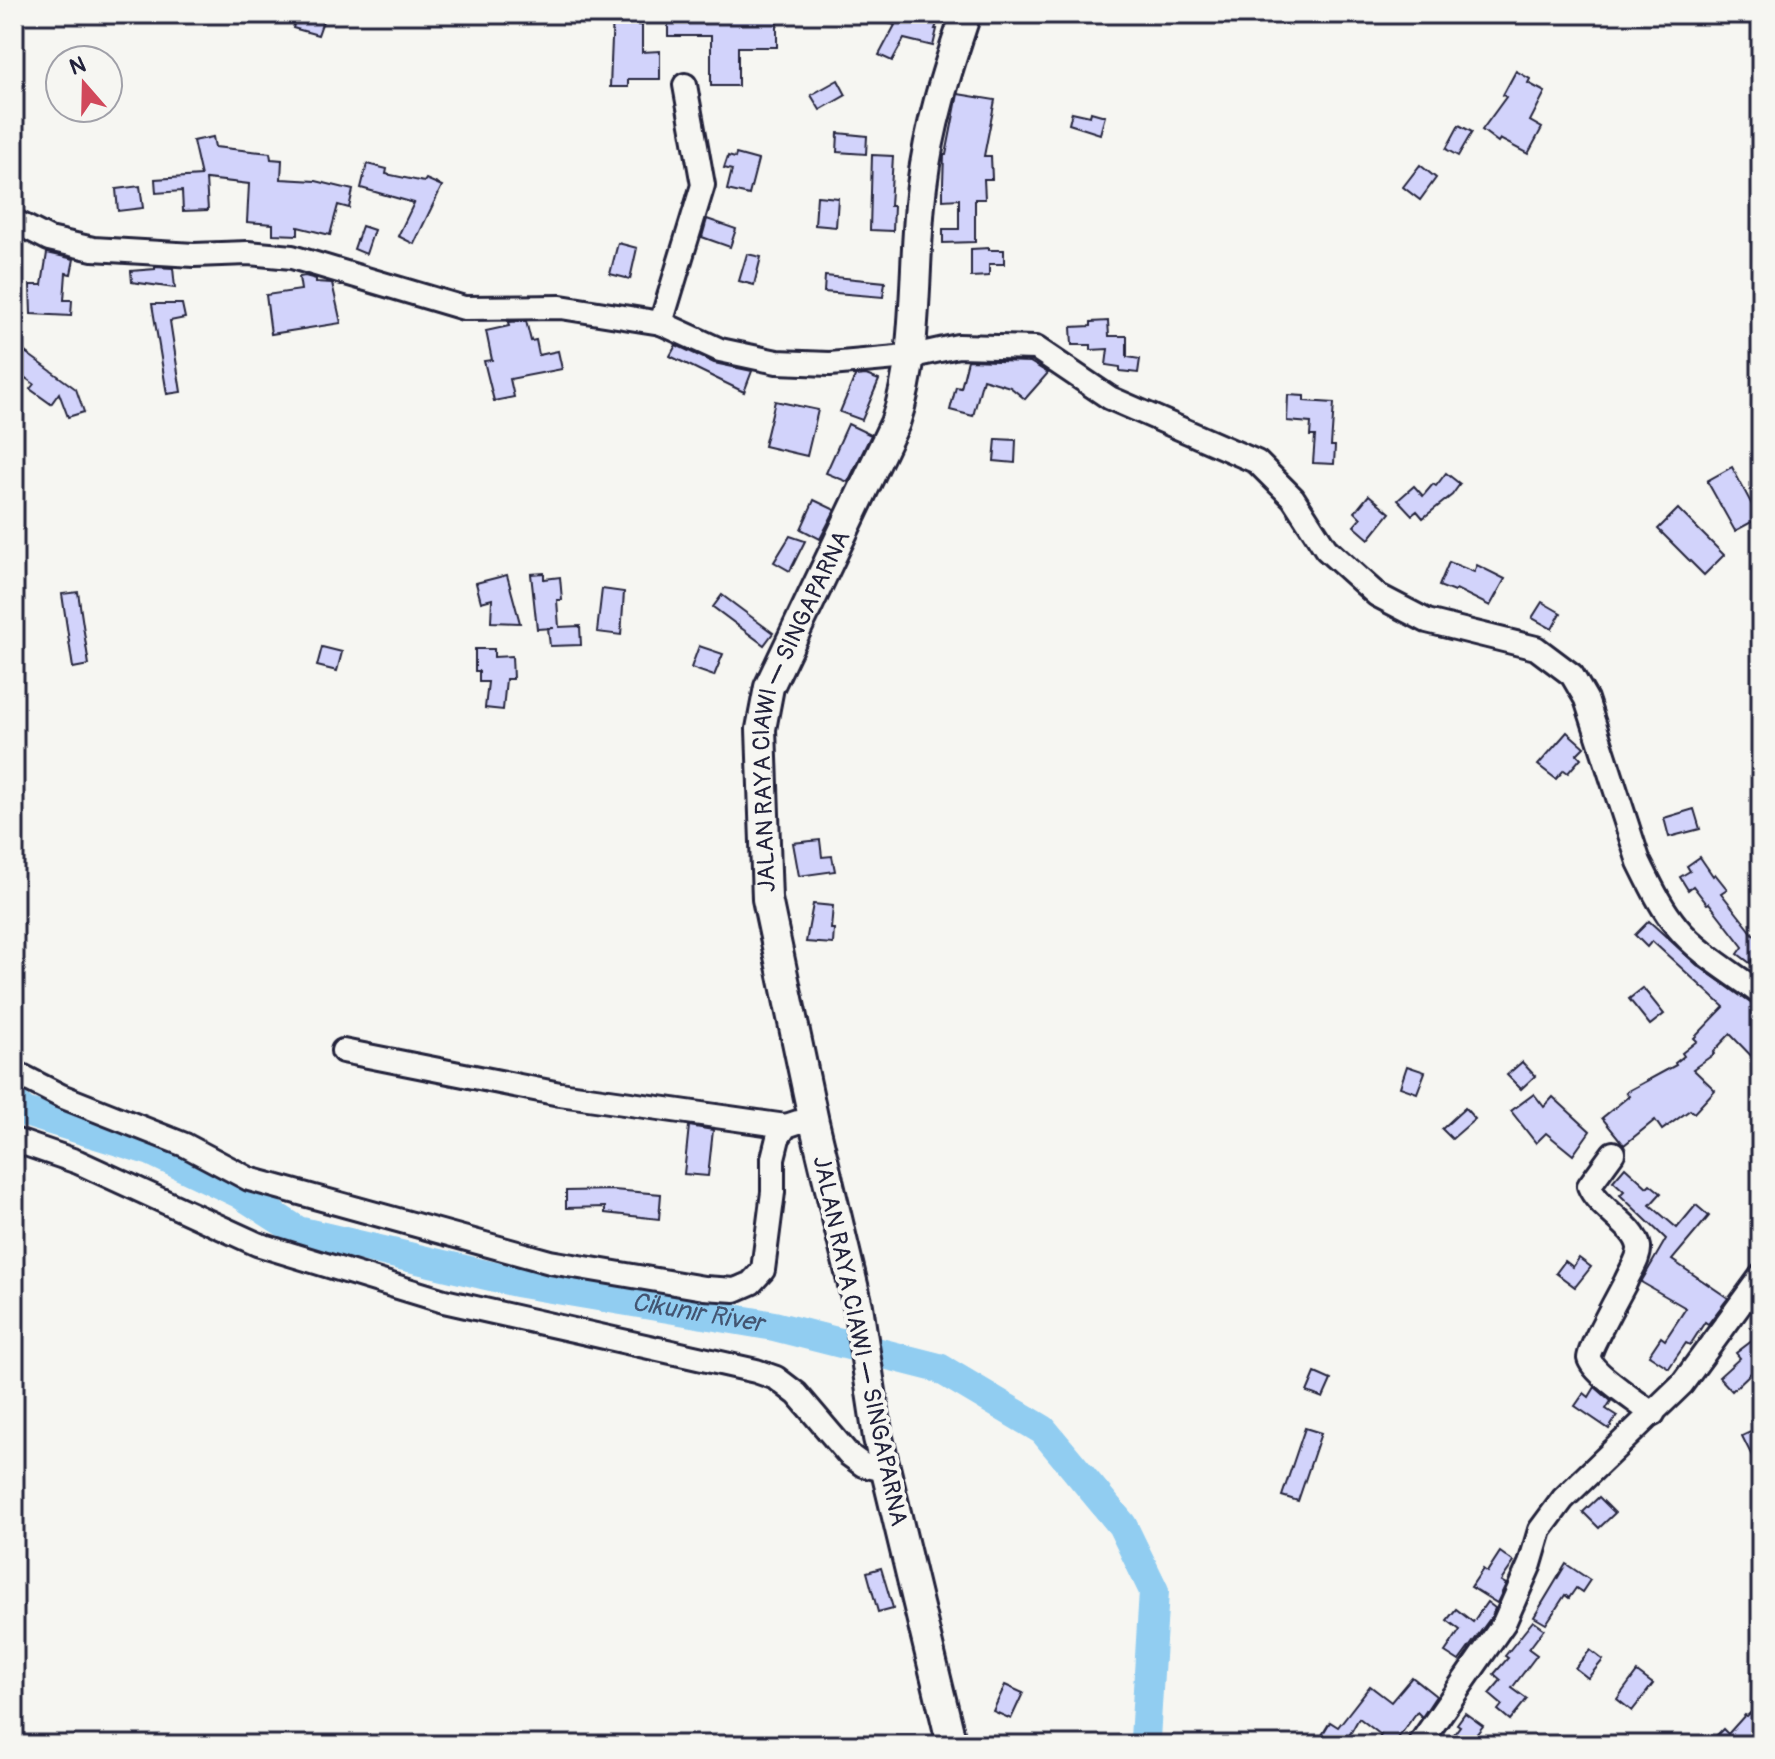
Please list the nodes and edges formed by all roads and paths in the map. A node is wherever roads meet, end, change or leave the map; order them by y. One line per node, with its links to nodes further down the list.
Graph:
1 (966, 14): 5 (main road, JALAN RAYA CIAWI — SINGAPARNA)
2 (685, 85): 4 (street)
3 (14, 221): 4 (street)
4 (661, 323): 5 (street)
5 (908, 357): 6 (street); 9 (main road, JALAN RAYA CIAWI — SINGAPARNA)
6 (1761, 994)
7 (343, 1051): 9 (street)
8 (14, 1072): 9 (street)
9 (800, 1124): 14 (main road, JALAN RAYA CIAWI — SINGAPARNA)
10 (14, 1140): 14 (street)
11 (1613, 1153): 13 (street)
12 (1761, 1276): 13 (street)
13 (1653, 1414): 16 (street)
14 (885, 1470): 15 (main road, JALAN RAYA CIAWI — SINGAPARNA)
15 (952, 1745)
16 (1419, 1745)

